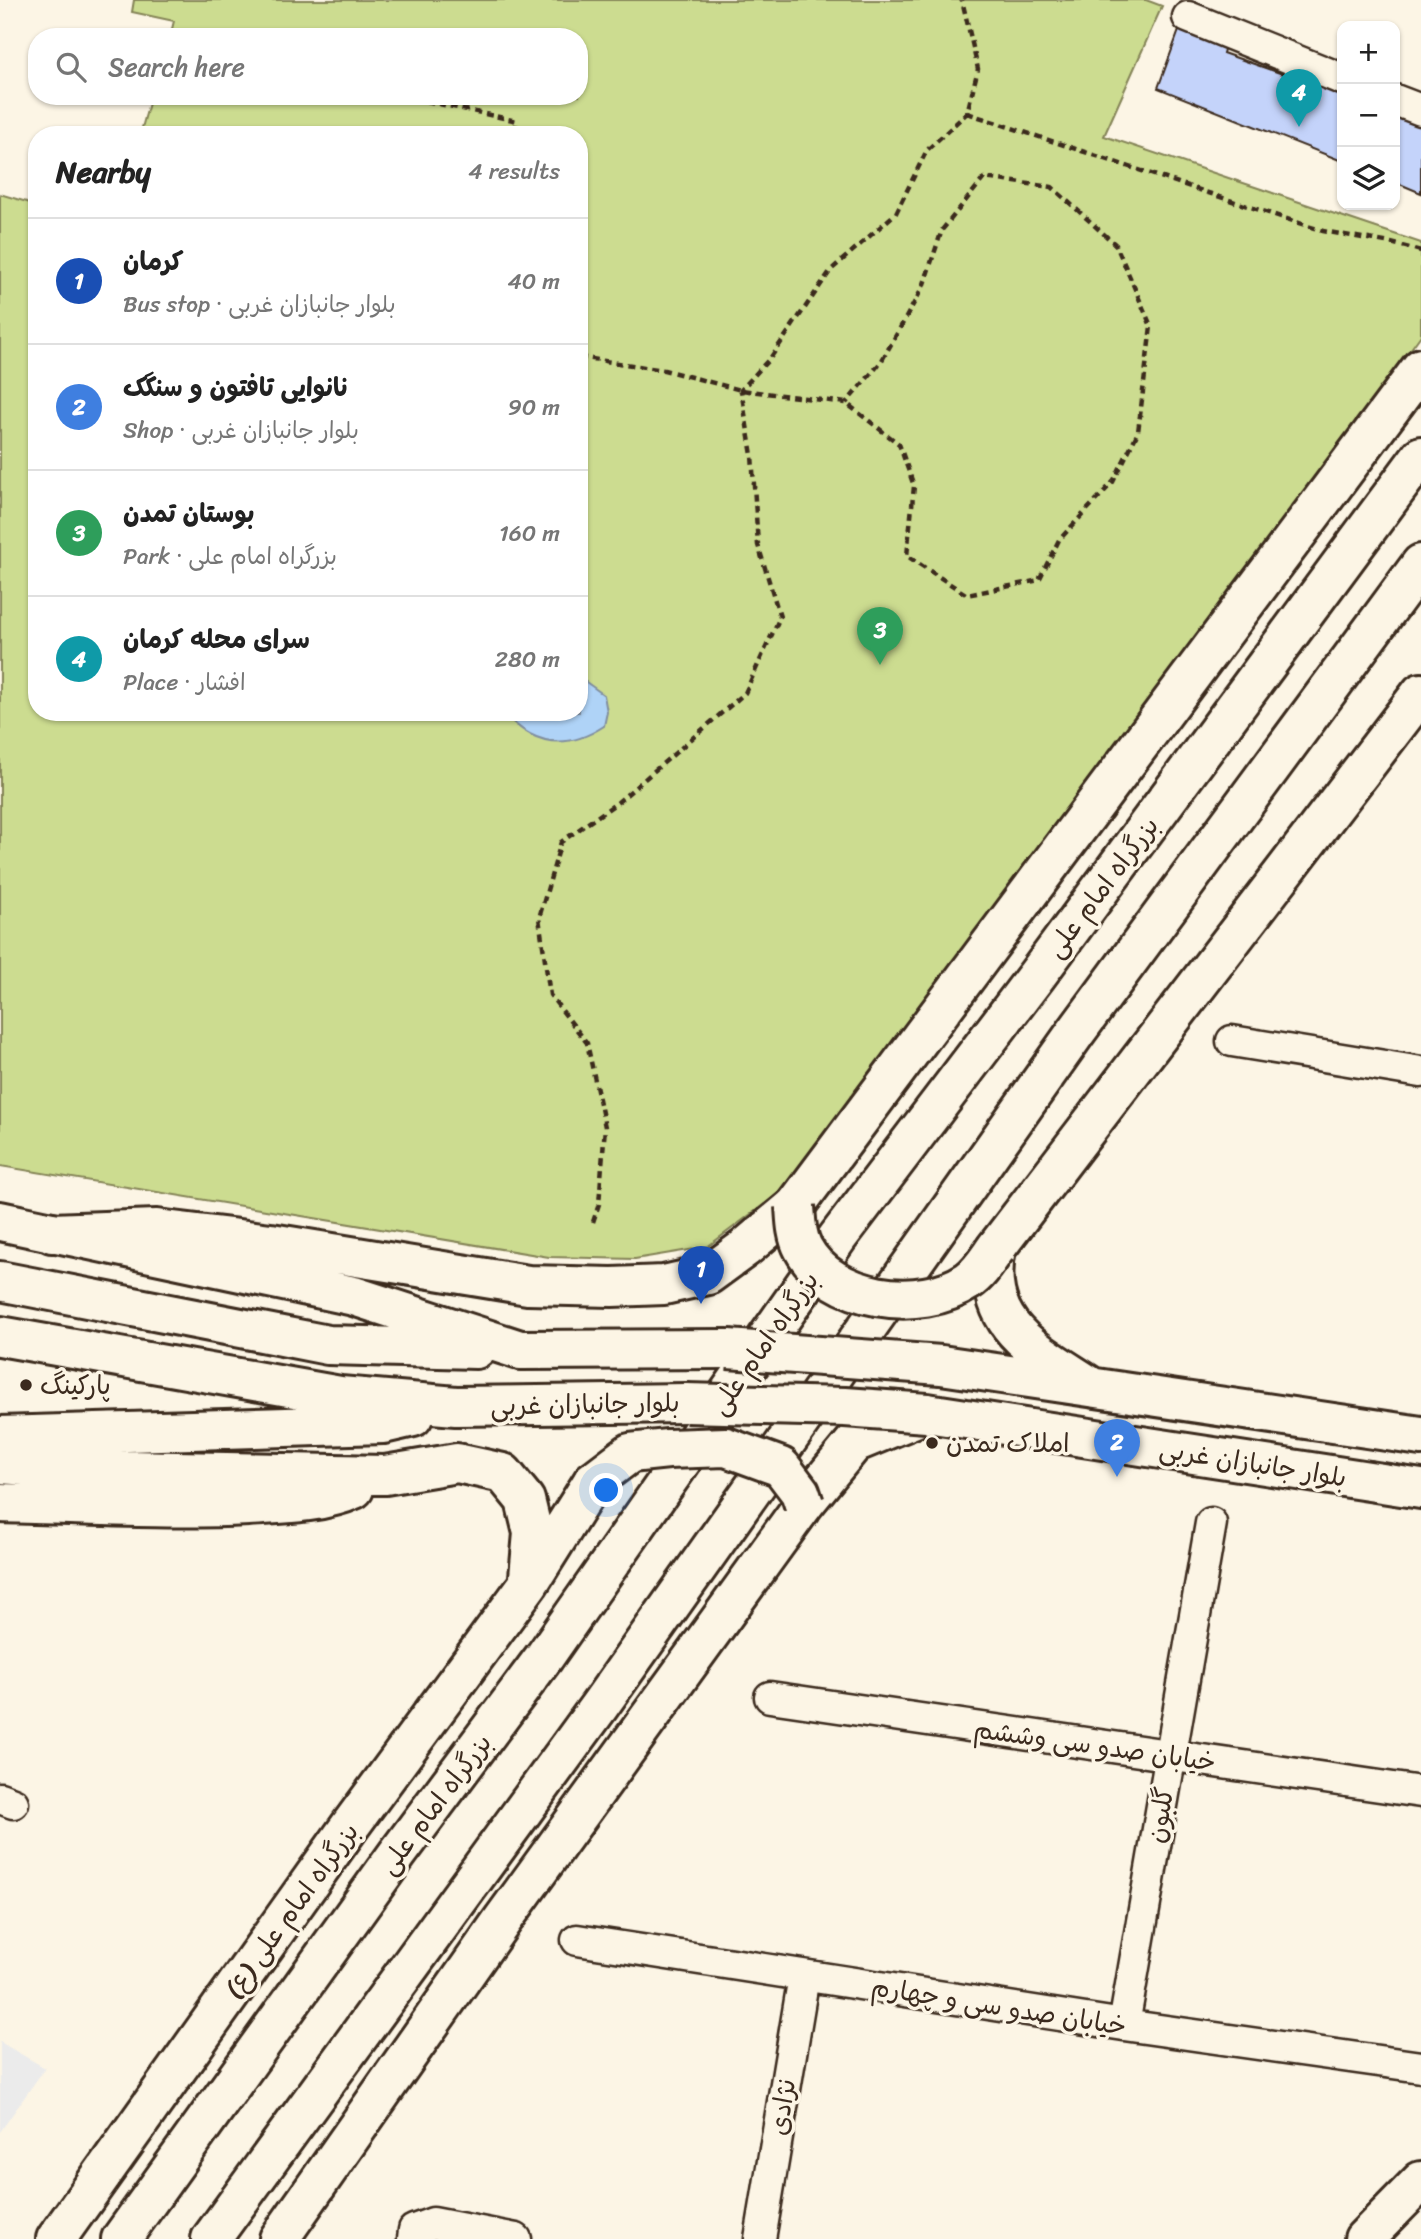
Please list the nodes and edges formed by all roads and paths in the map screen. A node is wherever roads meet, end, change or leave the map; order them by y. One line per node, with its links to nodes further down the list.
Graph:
1 (962, 0): 7 (path)
2 (1188, 17): 3 (street)
3 (1337, 77)
4 (1400, 102): 6 (street)
5 (444, 105): 8 (path)
6 (1421, 110)
7 (967, 113): 9 (path); 12 (path)
8 (516, 126)
9 (1421, 251)
10 (588, 358): 12 (path)
11 (1421, 368): 19 (main road)
12 (741, 390): 13 (path); 21 (path)
13 (846, 403): 13 (path)
14 (1421, 456): 50 (main road, بزرگراه امام علی)
15 (1421, 564): 51 (main road)
16 (1421, 693): 23 (main road)
17 (1232, 1041): 18 (street)
18 (1421, 1072)
19 (795, 1206): 22 (main road); 23 (main road, bridge)
20 (0, 1221): 22 (main road)
21 (593, 1222)
22 (52, 1233): 26 (main road, بلوار جانبازان غربی)
23 (996, 1248): 27 (main road)
24 (0, 1281): 26 (main road, بلوار جانبازان غربی)
25 (0, 1336): 28 (main road, بلوار جانبازان غربی)
26 (520, 1350): 27 (main road, بلوار جانبازان غربی, bridge)
27 (1090, 1386): 31 (main road, بلوار جانبازان غربی)
28 (456, 1406): 29 (main road, بلوار جانبازان غربی, bridge); 30 (main road)
29 (927, 1413): 34 (main road, بلوار جانبازان غربی); 36 (main road)
30 (0, 1436)
31 (1421, 1436)
32 (0, 1464): 33 (main road)
33 (385, 1475): 35 (main road); 38 (main road)
34 (1421, 1489)
35 (0, 1503)
36 (804, 1504): 38 (main road, بزرگراه امام علی (ع), bridge); 52 (main road)
37 (1211, 1523): 40 (street, گلبون)
38 (529, 1583): 49 (main road, بزرگراه امام علی (ع))
39 (770, 1697): 40 (street, خیابان صدو سی وششم)
40 (1170, 1756): 41 (street, خیابان صدو سی وششم); 44 (street, گلبون)
41 (1421, 1792)
42 (577, 1940): 43 (street, خیابان صدو سی و چهارم)
43 (804, 1976): 44 (street, خیابان صدو سی و چهارم); 54 (street, نژادی)
44 (1124, 2025): 45 (street, خیابان صدو سی و چهارم)
45 (1421, 2067)
46 (1419, 2186): 48 (main road)
47 (417, 2232): 53 (street)
48 (1381, 2233)
49 (56, 2239)
50 (121, 2239)
51 (211, 2239)
52 (279, 2239)
53 (516, 2239)
54 (760, 2239)

